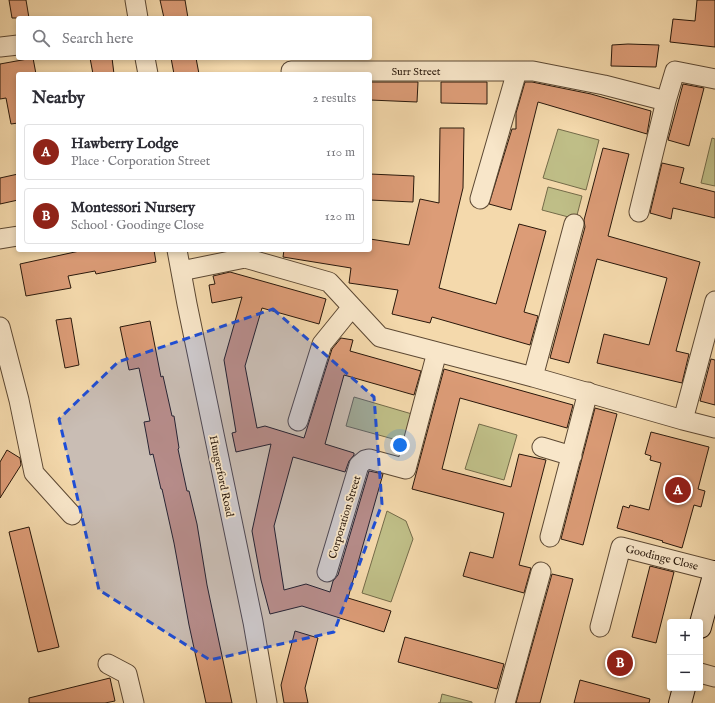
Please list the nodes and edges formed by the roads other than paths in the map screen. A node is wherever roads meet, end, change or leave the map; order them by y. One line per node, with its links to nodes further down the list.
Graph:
1 (135, 0): 2 (street)
2 (138, 16)
3 (16, 46): 4 (street)
4 (0, 47)
5 (145, 60): 8 (street)
6 (291, 71): 7 (street, Surr Street)
7 (517, 71): 10 (street, Surr Street); 11 (street)
8 (148, 72)
9 (715, 79): 10 (street)
10 (666, 101): 12 (street)
11 (480, 199)
12 (639, 212)
13 (574, 224): 22 (street)
14 (16, 236): 15 (street)
15 (0, 239)
16 (177, 252): 17 (street, Hungerford Road)
17 (181, 271): 19 (street); 41 (street, Hungerford Road)
18 (715, 301): 24 (street)
19 (352, 307): 21 (street); 25 (street)
20 (0, 327): 29 (street)
21 (438, 352): 22 (street); 31 (street, Corporation Street)
22 (532, 377): 23 (street)
23 (588, 392): 24 (street); 28 (street)
24 (683, 420): 26 (street)
25 (298, 421)
26 (715, 428)
27 (542, 448): 28 (street)
28 (572, 456): 30 (street)
29 (72, 516)
30 (550, 537)
31 (327, 572)
32 (541, 572): 42 (street)
33 (715, 572): 34 (street); 35 (street, Goodinge Close)
34 (707, 617)
35 (600, 627)
36 (108, 664): 40 (street)
37 (703, 674): 38 (street)
38 (715, 678)
39 (683, 691): 43 (street)
40 (134, 703)
41 (267, 703)
42 (505, 703)
43 (680, 703)

